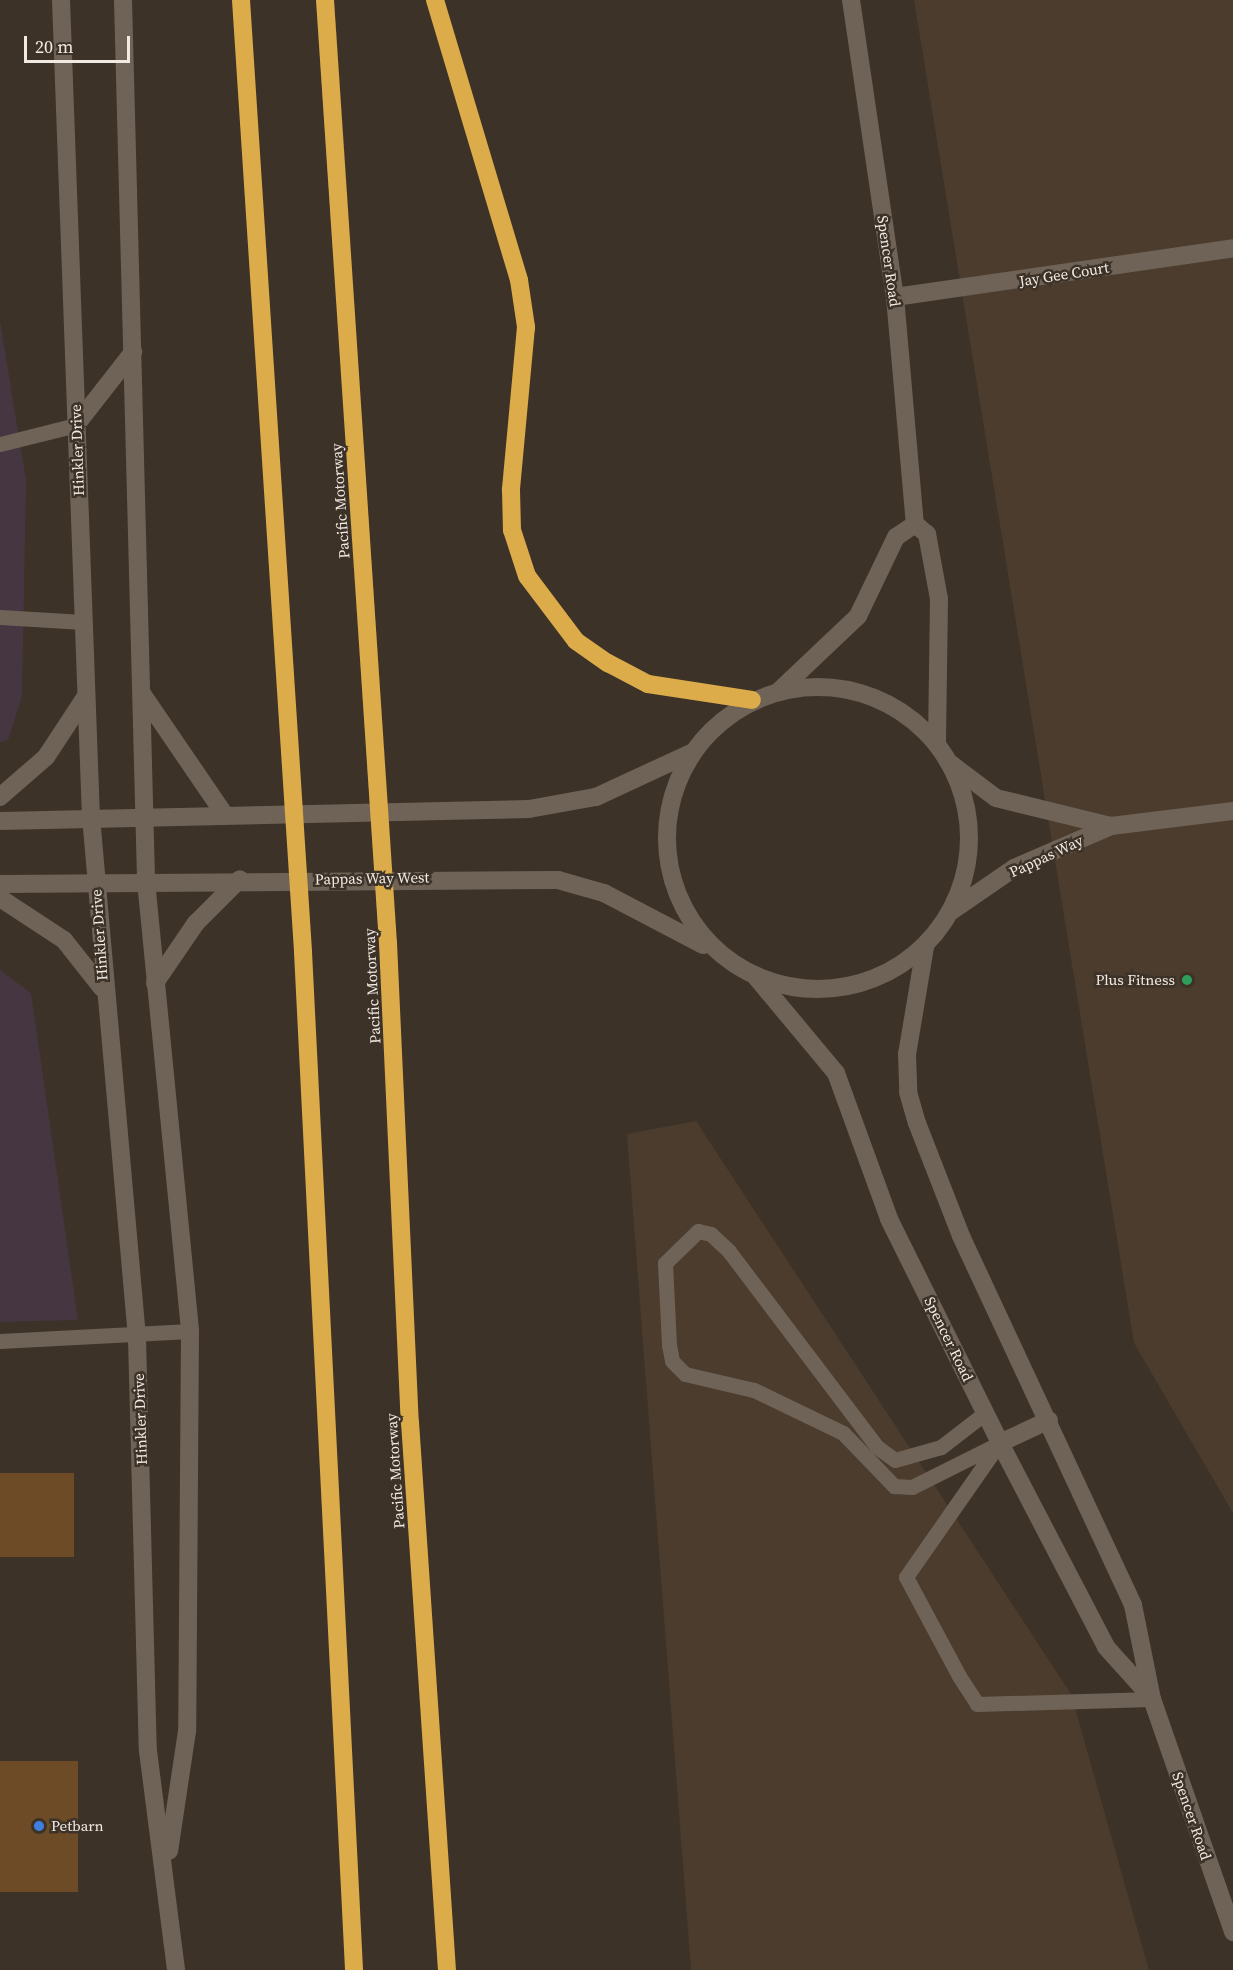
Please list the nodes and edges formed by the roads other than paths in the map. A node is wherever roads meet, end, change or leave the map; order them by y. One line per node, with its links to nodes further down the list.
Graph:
1 (61, 0): 10 (street, Hinkler Drive)
2 (123, 0): 9 (street, Hinkler Drive)
3 (241, 0): 50 (highway)
4 (325, 0): 51 (highway, Pacific Motorway)
5 (435, 0): 18 (highway)
6 (851, 0): 8 (street, Spencer Road)
7 (1233, 248): 8 (street, Jay Gee Court)
8 (895, 297): 12 (street, Spencer Road)
9 (132, 352): 10 (street); 16 (street, Hinkler Drive)
10 (76, 424): 11 (lane); 14 (street, Hinkler Drive)
11 (0, 444)
12 (915, 524): 15 (street); 19 (street, Spencer Road)
13 (0, 617): 14 (lane)
14 (83, 622): 17 (street, Hinkler Drive)
15 (780, 690): 18 (street); 19 (street)
16 (142, 693): 24 (street); 25 (street, Hinkler Drive)
17 (86, 696): 22 (street); 26 (street, Hinkler Drive)
18 (752, 700): 20 (street)
19 (937, 743): 21 (street)
20 (691, 753): 24 (street); 36 (street)
21 (951, 764): 28 (street, Pappas Way); 34 (street)
22 (0, 797)
23 (1233, 811): 28 (street, Pappas Way)
24 (225, 814): 25 (street)
25 (145, 816): 26 (street); 31 (street, Hinkler Drive)
26 (91, 817): 27 (street); 30 (street, Hinkler Drive)
27 (0, 821)
28 (1111, 826): 34 (street, Pappas Way)
29 (240, 879): 31 (street, Pappas Way West); 36 (street, Pappas Way West); 38 (street)
30 (95, 881): 31 (street, Pappas Way West); 32 (street, Pappas Way West); 39 (street, Hinkler Drive)
31 (146, 881): 38 (street, Hinkler Drive)
32 (0, 884)
33 (0, 898): 39 (street)
34 (953, 910): 35 (street)
35 (925, 947): 37 (street); 44 (street, Spencer Road)
36 (725, 959): 37 (street)
37 (756, 977): 43 (street, Spencer Road)
38 (155, 983): 40 (street, Hinkler Drive)
39 (102, 988): 41 (street, Hinkler Drive)
40 (190, 1331): 41 (lane); 47 (street, Hinkler Drive)
41 (137, 1338): 42 (lane); 47 (street, Hinkler Drive)
42 (0, 1341)
43 (985, 1413): 45 (street, Spencer Road); 45 (lane)
44 (1049, 1420): 45 (street); 46 (street, Spencer Road)
45 (1000, 1443): 46 (street, Spencer Road); 46 (lane)
46 (1152, 1699): 48 (street, Spencer Road)
47 (167, 1868): 49 (street, Hinkler Drive)
48 (1233, 1932)
49 (176, 1970)
50 (354, 1970)
51 (447, 1970)

